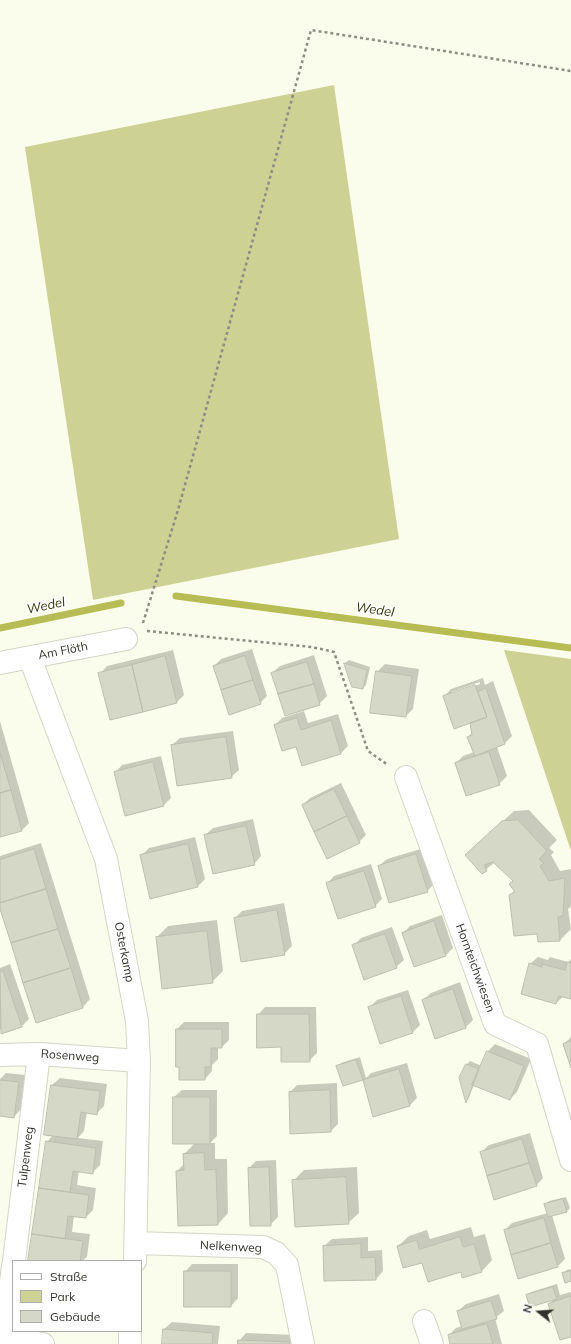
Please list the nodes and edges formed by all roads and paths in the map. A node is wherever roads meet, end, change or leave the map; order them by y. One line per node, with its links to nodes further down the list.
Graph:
1 (571, 72): 5 (path)
2 (126, 639): 3 (street, Am Flöth)
3 (30, 658): 4 (street, Am Flöth); 8 (street, Osterkamp)
4 (0, 663)
5 (406, 777): 9 (street, Hornteichwiesen)
6 (39, 1054): 7 (street, Rosenweg); 8 (street, Rosenweg); 11 (street, Tulpenweg)
7 (0, 1055)
8 (139, 1061): 10 (street, Osterkamp)
9 (571, 1160)
10 (135, 1252): 18 (street, Nelkenweg)
11 (14, 1260)
12 (12, 1273): 15 (street)
13 (424, 1321): 19 (street)
14 (130, 1332): 17 (street)
15 (2, 1339): 16 (street)
16 (43, 1344)
17 (130, 1344)
18 (304, 1344)
19 (432, 1344)

